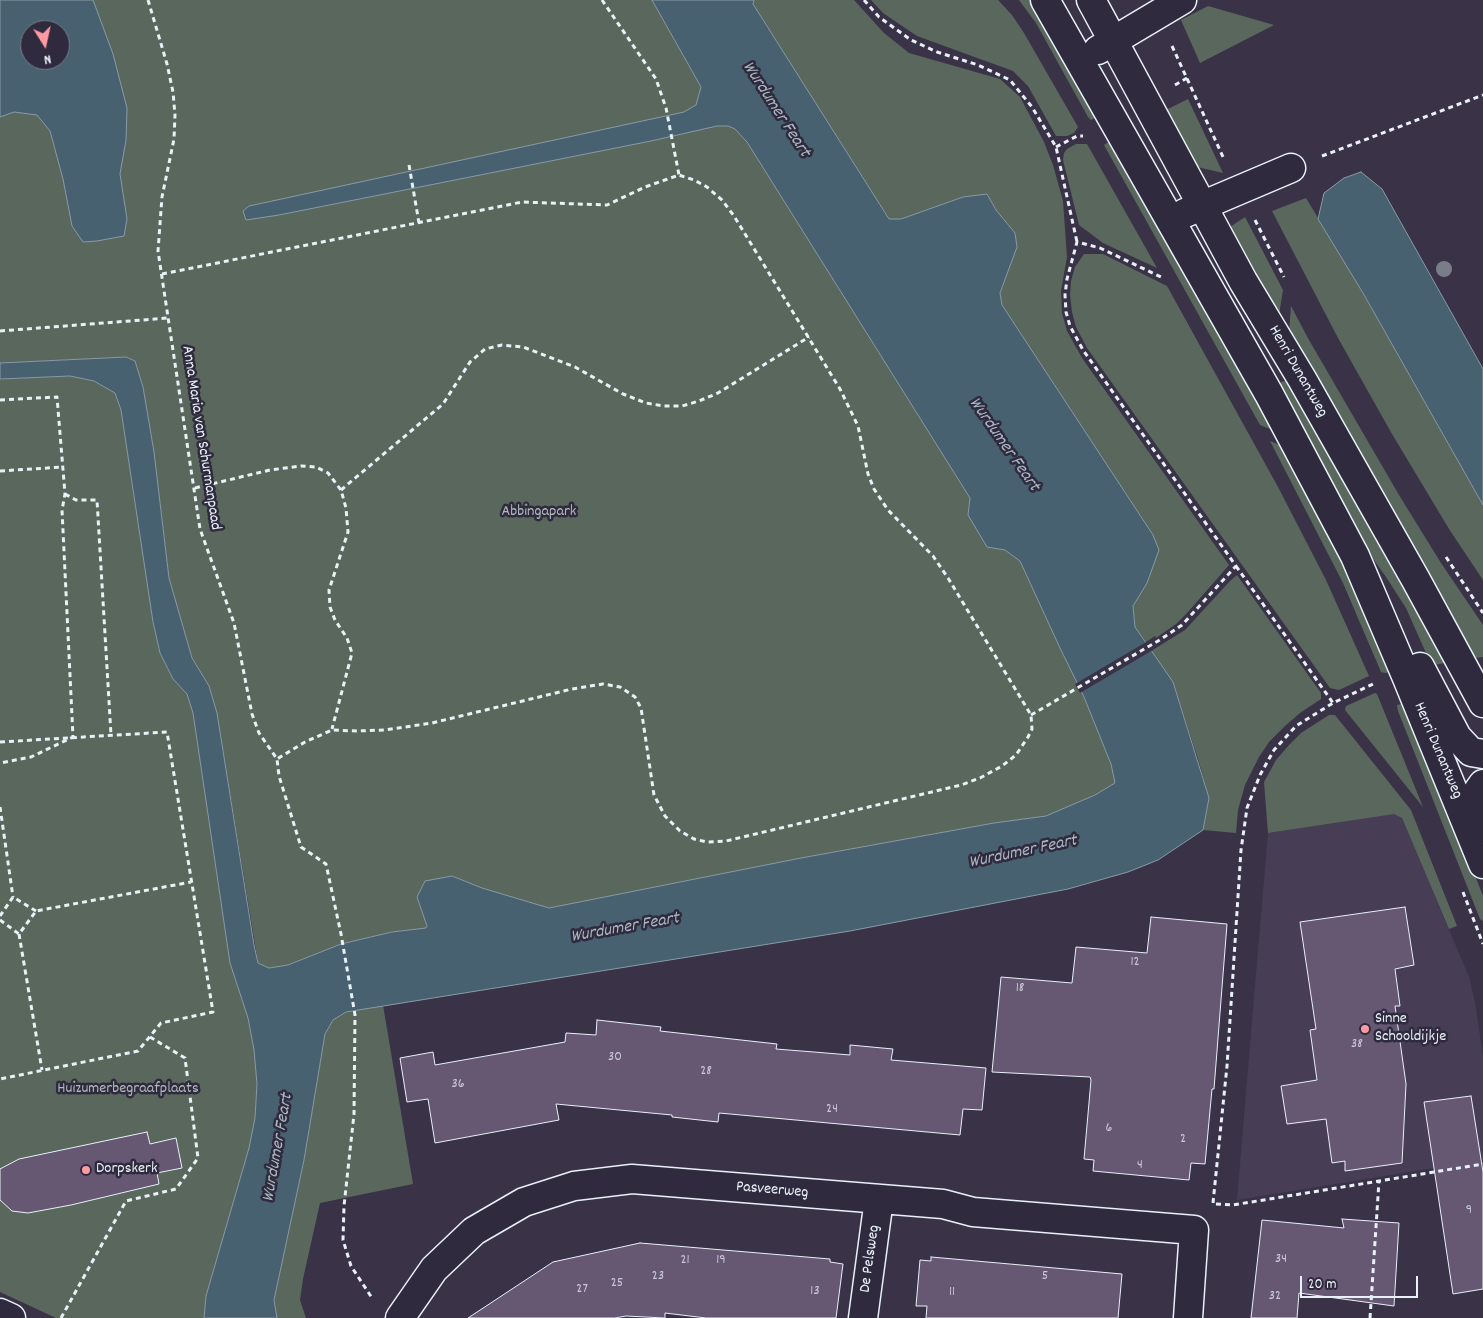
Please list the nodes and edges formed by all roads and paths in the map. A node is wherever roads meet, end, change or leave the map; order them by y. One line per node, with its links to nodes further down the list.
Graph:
1 (148, 0): 22 (path, Anna Maria van Schurmanpaad)
2 (602, 0): 16 (path)
3 (864, 0): 13 (path)
4 (1045, 0): 8 (street, Henri Dunantweg)
5 (1182, 0): 7 (street)
6 (1100, 4): 8 (street, Henri Dunantweg); 9 (street, Henri Dunantweg)
7 (1156, 15): 9 (street); 17 (path)
8 (1063, 32): 10 (street, Henri Dunantweg)
9 (1113, 41): 10 (street); 18 (street, Henri Dunantweg)
10 (1080, 61): 19 (street, Henri Dunantweg)
11 (1483, 95): 15 (path)
12 (1083, 136): 13 (path)
13 (1056, 147): 21 (path)
14 (409, 165): 20 (path)
15 (1290, 168): 17 (street)
16 (679, 175): 20 (path); 27 (path)
17 (1239, 190): 18 (street); 24 (path)
18 (1202, 206): 19 (street); 38 (street, Henri Dunantweg)
19 (1170, 219): 34 (street, Henri Dunantweg)
20 (419, 223): 22 (path)
21 (1077, 242): 23 (path); 35 (path)
22 (162, 274): 25 (path, Anna Maria van Schurmanpaad)
23 (1165, 279)
24 (1288, 286)
25 (168, 318): 26 (path); 31 (path, Anna Maria van Schurmanpaad)
26 (0, 331)
27 (809, 338): 32 (path); 39 (path)
28 (0, 400): 29 (path)
29 (63, 467): 30 (path); 33 (path)
30 (0, 471)
31 (194, 488): 32 (path); 45 (path, Anna Maria van Schurmanpaad)
32 (341, 490): 40 (path)
33 (65, 494): 41 (path); 42 (path)
34 (1354, 556): 44 (street, Henri Dunantweg); 49 (street, Henri Dunantweg)
35 (1236, 566): 37 (path); 39 (path)
36 (1379, 682): 37 (path)
37 (1333, 702): 65 (path)
38 (1483, 703)
39 (1031, 715): 40 (path)
40 (332, 730): 45 (path)
41 (110, 735): 42 (path); 51 (path)
42 (74, 737): 43 (path); 46 (path)
43 (0, 742)
44 (1483, 754)
45 (277, 758): 67 (path, Anna Maria van Schurmanpaad)
46 (0, 763)
47 (1483, 784): 49 (street)
48 (0, 807): 52 (path)
49 (1472, 835): 50 (street, Henri Dunantweg)
50 (1483, 864)
51 (192, 882): 53 (path); 59 (path)
52 (13, 897): 53 (path); 54 (path)
53 (36, 912): 57 (path)
54 (0, 916)
55 (0, 920): 57 (path)
56 (1481, 932): 58 (path)
57 (20, 934): 60 (path)
58 (1483, 944)
59 (150, 1037): 60 (path); 70 (path)
60 (42, 1070): 61 (path)
61 (0, 1079)
62 (1483, 1164): 63 (path)
63 (1379, 1181): 65 (path); 74 (path)
64 (879, 1199): 66 (street, Pasveerweg); 71 (street, Pasveerweg); 72 (street, De Pelsweg)
65 (1213, 1203): 66 (path)
66 (1194, 1230): 73 (street)
67 (373, 1300)
68 (0, 1313): 69 (street)
69 (11, 1318)
70 (60, 1318)
71 (400, 1318)
72 (863, 1318)
73 (1188, 1318)
74 (1370, 1318)

